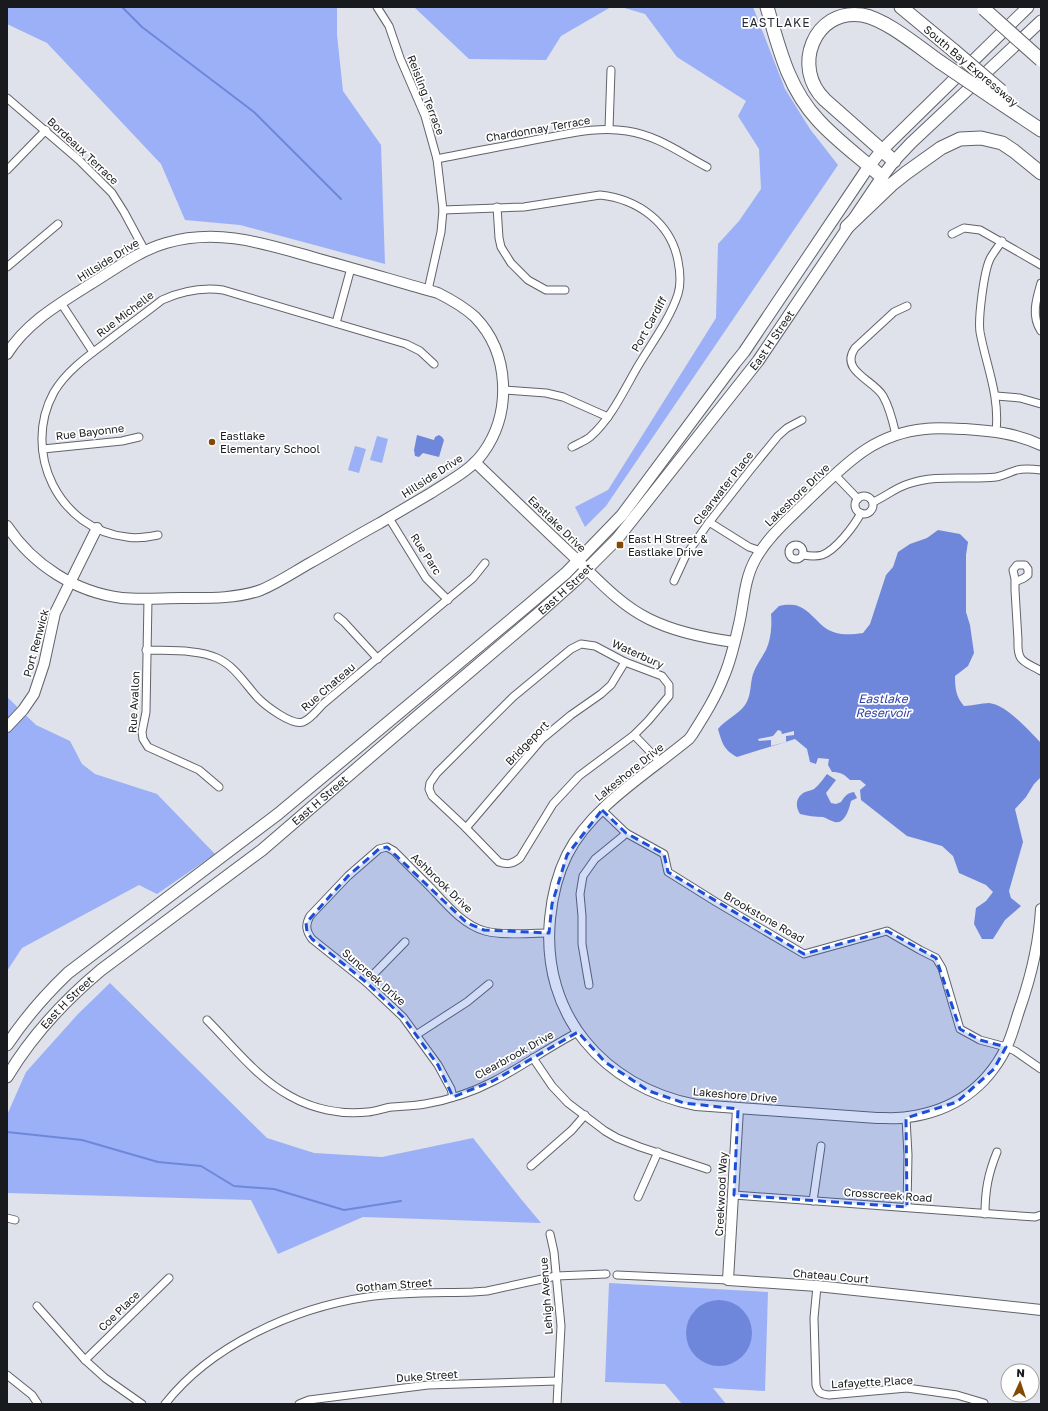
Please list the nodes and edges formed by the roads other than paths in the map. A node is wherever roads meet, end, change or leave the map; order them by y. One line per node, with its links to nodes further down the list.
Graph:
1 (378, 7): 18 (street, Reisling Terrace)
2 (767, 7): 20 (highway)
3 (901, 7): 11 (highway, South Bay Expressway, bridge)
4 (1028, 7): 17 (main road, East H Street)
5 (983, 8): 7 (highway, bridge)
6 (1041, 21): 19 (main road, East H Street)
7 (1016, 36): 8 (highway); 9 (highway, bridge)
8 (1041, 51)
9 (1041, 60)
10 (611, 70): 14 (street)
11 (997, 94): 13 (highway, South Bay Expressway); 16 (highway); 17 (highway, bridge)
12 (7, 98): 15 (street, Bordeaux Terrace)
13 (1041, 126)
14 (609, 129): 18 (street, Chardonnay Terrace); 21 (street, Chardonnay Terrace)
15 (46, 130): 22 (street); 31 (street, Bordeaux Terrace)
16 (1041, 130)
17 (881, 151): 19 (highway); 20 (main road, East H Street)
18 (437, 159): 26 (street, Reisling Terrace)
19 (894, 161): 24 (main road, East H Street)
20 (869, 166): 24 (highway); 69 (main road, East H Street)
21 (707, 167)
22 (7, 170)
23 (1041, 173): 28 (highway)
24 (882, 178): 28 (main road, East H Street)
25 (497, 207): 26 (street, Port Cardiff); 37 (street); 48 (street, Port Cardiff)
26 (443, 210): 36 (street, Reisling Terrace)
27 (58, 224): 33 (street)
28 (847, 227): 71 (main road, East H Street)
29 (952, 234): 30 (street)
30 (1002, 242): 32 (street); 46 (street)
31 (145, 251): 34 (street, Hillside Drive); 38 (street, Hillside Drive)
32 (1041, 265)
33 (7, 267)
34 (351, 268): 36 (street, Hillside Drive); 40 (street)
35 (1041, 283): 41 (street)
36 (428, 290): 45 (street, Hillside Drive)
37 (565, 290)
38 (61, 303): 42 (street); 43 (street, Hillside Drive)
39 (907, 306): 51 (street)
40 (336, 323): 42 (street, Rue Michelle); 44 (street, Rue Michelle)
41 (1041, 332)
42 (93, 352): 55 (street, Rue Michelle)
43 (7, 354)
44 (434, 364)
45 (503, 390): 48 (street); 56 (street, Hillside Drive)
46 (996, 396): 47 (street); 50 (street)
47 (1041, 404)
48 (608, 416): 54 (street, Port Cardiff)
49 (802, 420): 63 (street, Clearwater Place)
50 (996, 431): 51 (street, Lakeshore Drive); 53 (street, Lakeshore Drive)
51 (896, 435): 58 (street, Lakeshore Drive)
52 (139, 436): 55 (street, Rue Bayonne)
53 (1041, 445)
54 (572, 447)
55 (43, 449): 65 (street, Rue Michelle)
56 (475, 462): 62 (street, Hillside Drive); 69 (street, Eastlake Drive)
57 (1041, 470): 60 (street)
58 (835, 475): 59 (street); 67 (street, Lakeshore Drive)
59 (858, 499): 60 (street); 61 (street)
60 (873, 502): 61 (street)
61 (861, 514): 68 (street)
62 (389, 518): 75 (street, Hillside Drive); 76 (street, Rue Parc)
63 (709, 522): 67 (street); 72 (street, Clearwater Place)
64 (7, 526): 73 (street, Hillside Drive)
65 (97, 528): 66 (street, Rue Michelle); 73 (street, Port Renwick)
66 (158, 535)
67 (761, 551): 78 (street, Lakeshore Drive)
68 (803, 555)
69 (578, 560): 71 (street, Eastlake Drive); 100 (main road, East H Street)
70 (485, 563): 76 (street, Rue Chateau)
71 (587, 569): 78 (street, Eastlake Drive); 104 (main road, East H Street)
72 (674, 580)
73 (71, 582): 75 (street, Hillside Drive); 83 (street, Port Renwick)
74 (1015, 582): 82 (street)
75 (148, 599): 79 (street, Rue Avallon)
76 (448, 600): 80 (street, Rue Chateau)
77 (338, 617): 80 (street)
78 (734, 642): 85 (street, Lakeshore Drive)
79 (146, 650): 80 (street, Rue Chateau); 86 (street, Rue Avallon)
80 (378, 659)
81 (625, 662): 84 (street, Waterbury); 88 (street, Bridgeport); 88 (street, Waterbury)
82 (1041, 671)
83 (7, 727)
84 (634, 735): 85 (street); 88 (street, Waterbury)
85 (660, 762): 87 (street, Lakeshore Drive)
86 (219, 787)
87 (602, 810): 89 (street, Brookstone Road); 91 (street, Lakeshore Drive)
88 (466, 828)
89 (626, 833): 96 (street); 101 (street, Brookstone Road)
90 (1041, 909): 101 (street, Lakeshore Drive)
91 (549, 933): 92 (street, Ashbrook Drive); 98 (street, Lakeshore Drive)
92 (312, 939): 94 (street, Suncreek Drive)
93 (405, 942): 94 (street)
94 (366, 982): 99 (street, Suncreek Drive)
95 (489, 984): 99 (street)
96 (589, 985)
97 (207, 1020): 105 (street, Clearbrook Drive)
98 (578, 1032): 102 (street, Clearbrook Drive); 106 (street, Lakeshore Drive)
99 (416, 1035): 105 (street, Suncreek Drive)
100 (7, 1045)
101 (1006, 1047): 103 (street, Brookstone Road); 108 (street, Lakeshore Drive)
102 (533, 1058): 105 (street, Clearbrook Drive); 107 (street)
103 (1041, 1069)
104 (7, 1077)
105 (453, 1097)
106 (738, 1109): 108 (street, Lakeshore Drive); 114 (street, Creekwood Way)
107 (585, 1115): 110 (street); 112 (street)
108 (906, 1118): 117 (street)
109 (822, 1146): 116 (street)
110 (658, 1152): 113 (street); 115 (street)
111 (997, 1152): 118 (street)
112 (531, 1166)
113 (707, 1169)
114 (734, 1195): 116 (street, Crosscreek Road); 127 (street, Creekwood Way)
115 (638, 1197)
116 (813, 1201): 117 (street, Crosscreek Road)
117 (907, 1207): 118 (street, Crosscreek Road)
118 (985, 1214): 119 (street, Crosscreek Road)
119 (1041, 1215)
120 (7, 1218): 121 (street)
121 (15, 1220)
122 (550, 1234): 125 (street, Lehigh Avenue)
123 (606, 1274): 125 (street, Gotham Street)
124 (617, 1275): 127 (street, Chateau Court)
125 (556, 1276): 133 (street, Lehigh Avenue); 137 (street, Gotham Street)
126 (170, 1278): 131 (street, Coe Place)
127 (728, 1280): 128 (street, Chateau Court)
128 (817, 1286): 130 (street, Chateau Court); 134 (street, Lafayette Place)
129 (37, 1306): 131 (street)
130 (1041, 1310)
131 (85, 1360): 136 (street)
132 (7, 1375): 135 (street)
133 (558, 1382): 138 (street, Duke Street); 139 (street, Lehigh Avenue)
134 (984, 1403)
135 (38, 1404)
136 (142, 1404)
137 (165, 1404)
138 (299, 1404)
139 (557, 1404)

